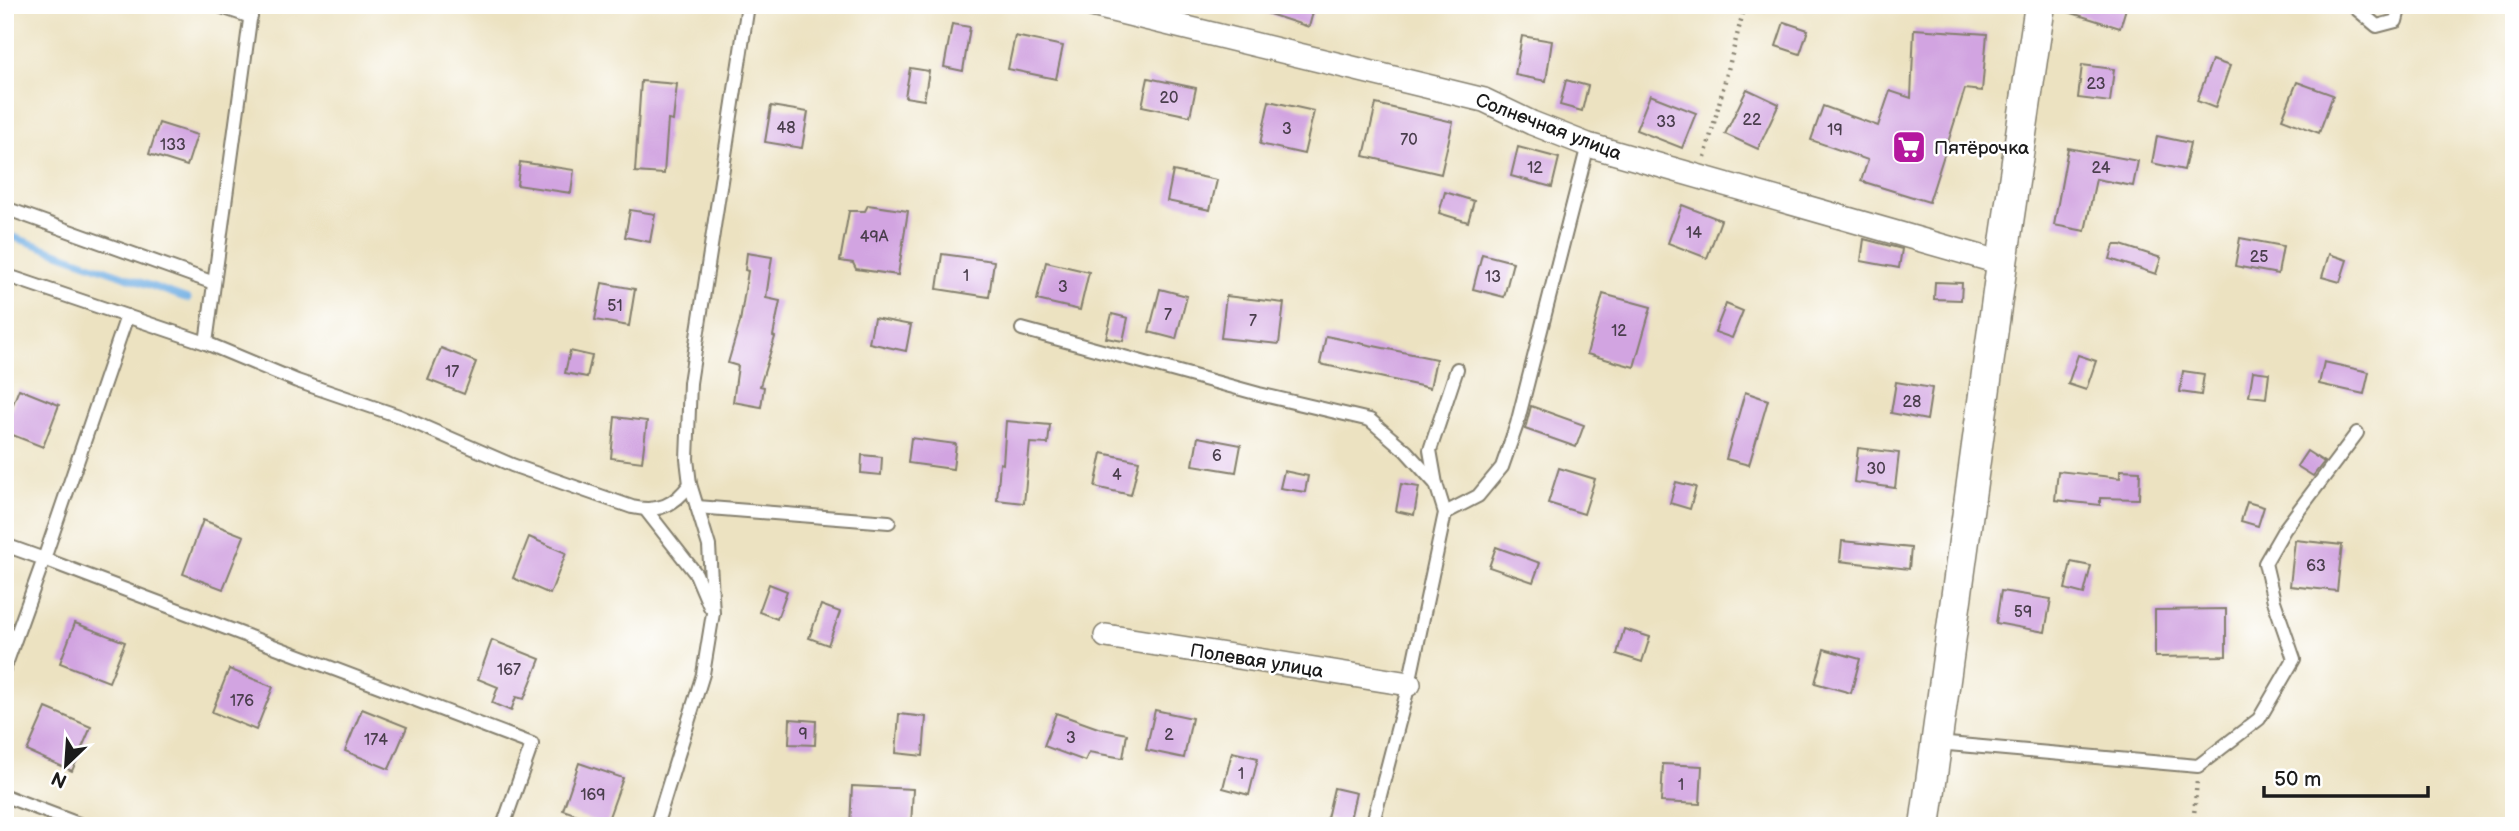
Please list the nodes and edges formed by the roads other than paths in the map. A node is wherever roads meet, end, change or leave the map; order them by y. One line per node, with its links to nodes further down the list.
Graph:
1 (216, 5): 7 (lane)
2 (748, 5): 18 (lane)
3 (1092, 5): 8 (street, Солнечная улица)
4 (2040, 5): 10 (street)
5 (2352, 5): 6 (lane)
6 (2400, 5)
7 (252, 11): 12 (lane)
8 (1588, 145): 10 (street, Солнечная улица); 22 (lane)
9 (5, 208): 12 (lane)
10 (2002, 263): 30 (street)
11 (5, 275): 13 (lane)
12 (214, 284): 15 (lane)
13 (127, 316): 15 (lane); 25 (lane)
14 (1021, 329): 19 (lane)
15 (206, 343): 21 (lane)
16 (1457, 369): 19 (lane)
17 (2357, 433): 30 (lane)
18 (691, 484): 20 (lane); 21 (lane)
19 (1436, 484): 22 (lane)
20 (697, 507): 23 (lane); 26 (lane)
21 (646, 510): 26 (lane)
22 (1445, 513): 29 (lane)
23 (889, 522)
24 (5, 545): 25 (lane)
25 (44, 559): 28 (lane); 33 (lane)
26 (713, 613): 34 (lane)
27 (1106, 636): 29 (street, Полевая улица)
28 (5, 667)
29 (1409, 684): 35 (lane)
30 (1937, 743): 36 (street)
31 (5, 796): 32 (lane)
32 (84, 826)
33 (503, 826)
34 (656, 826)
35 (1372, 826)
36 (1925, 826)

